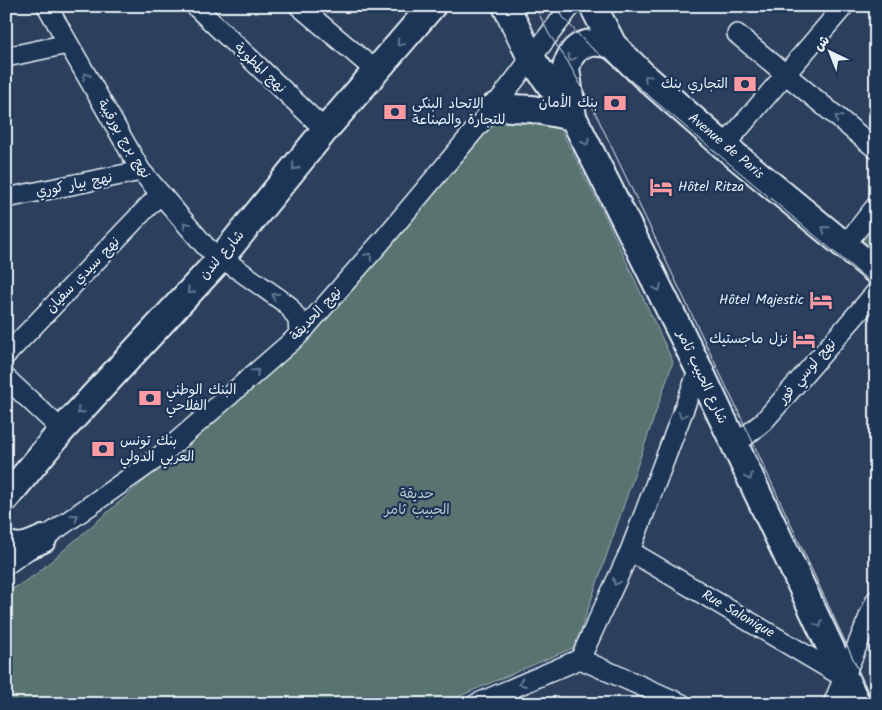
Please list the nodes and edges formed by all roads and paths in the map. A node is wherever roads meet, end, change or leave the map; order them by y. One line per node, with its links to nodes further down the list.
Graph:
1 (47, 6): 10 (street, نهج برج بورقيبة)
2 (195, 6): 18 (street, نهج المطوية)
3 (299, 6): 14 (street)
4 (432, 6): 14 (main road, شارع لندن, one-way to 14)
5 (506, 6): 13 (main road, شارع الحبيب ثامر)
6 (571, 6): 13 (street, نهج الحديقة)
7 (593, 6): 11 (main road, Avenue de Paris)
8 (844, 6): 15 (street)
9 (737, 34): 15 (street)
10 (68, 44): 12 (street); 21 (street, نهج برج بورقيبة, one-way to 10)
11 (613, 45): 17 (main road, one-way to 17); 19 (main road, Avenue de Paris, one-way to 11)
12 (6, 57)
13 (531, 58): 16 (street, نهج الحديقة); 17 (main road, شارع الحبيب ثامر)
14 (376, 72): 18 (main road, شارع لندن)
15 (786, 74): 19 (street); 20 (street, one-way to 15)
16 (494, 107): 17 (main road); 29 (street, نهج الحديقة, one-way to 16)
17 (573, 117): 31 (main road, شارع الحبيب ثامر, one-way to 31)
18 (325, 130): 26 (main road, شارع لندن, one-way to 26)
19 (724, 146): 25 (main road, Avenue de Paris, one-way to 19)
20 (876, 150)
21 (141, 171): 22 (street, نهج برج بورقيبة); 23 (street, نهج بيار كوري)
22 (160, 194): 26 (street, نهج برج بورقيبة, one-way to 22); 30 (street, نهج سيدي سفيان)
23 (6, 198)
24 (876, 206): 25 (street)
25 (844, 245): 27 (main road, Avenue de Paris)
26 (221, 258): 29 (street, نهج برج بورقيبة, one-way to 26); 33 (main road, شارع لندن, one-way to 33)
27 (876, 271)
28 (876, 292): 34 (street, نهج لوسي فور)
29 (299, 335): 36 (street, نهج الحديقة, one-way to 29)
30 (6, 355)
31 (699, 369): 34 (main road, شارع الحبيب ثامر); 38 (street, one-way to 38)
32 (6, 378): 33 (street)
33 (62, 430): 35 (main road, شارع لندن)
34 (734, 446): 43 (main road, شارع الحبيب ثامر, one-way to 43)
35 (6, 498)
36 (43, 539): 37 (main road); 39 (street, نهج الحديقة)
37 (6, 544)
38 (630, 551): 42 (street, one-way to 42); 43 (street, Rue Salonique)
39 (6, 565)
40 (876, 600): 41 (street)
41 (871, 625): 43 (street)
42 (580, 659): 44 (street, one-way to 44); 45 (street)
43 (845, 678): 46 (street); 47 (main road, شارع الحبيب ثامر)
44 (476, 704)
45 (682, 704)
46 (833, 704)
47 (857, 704)

